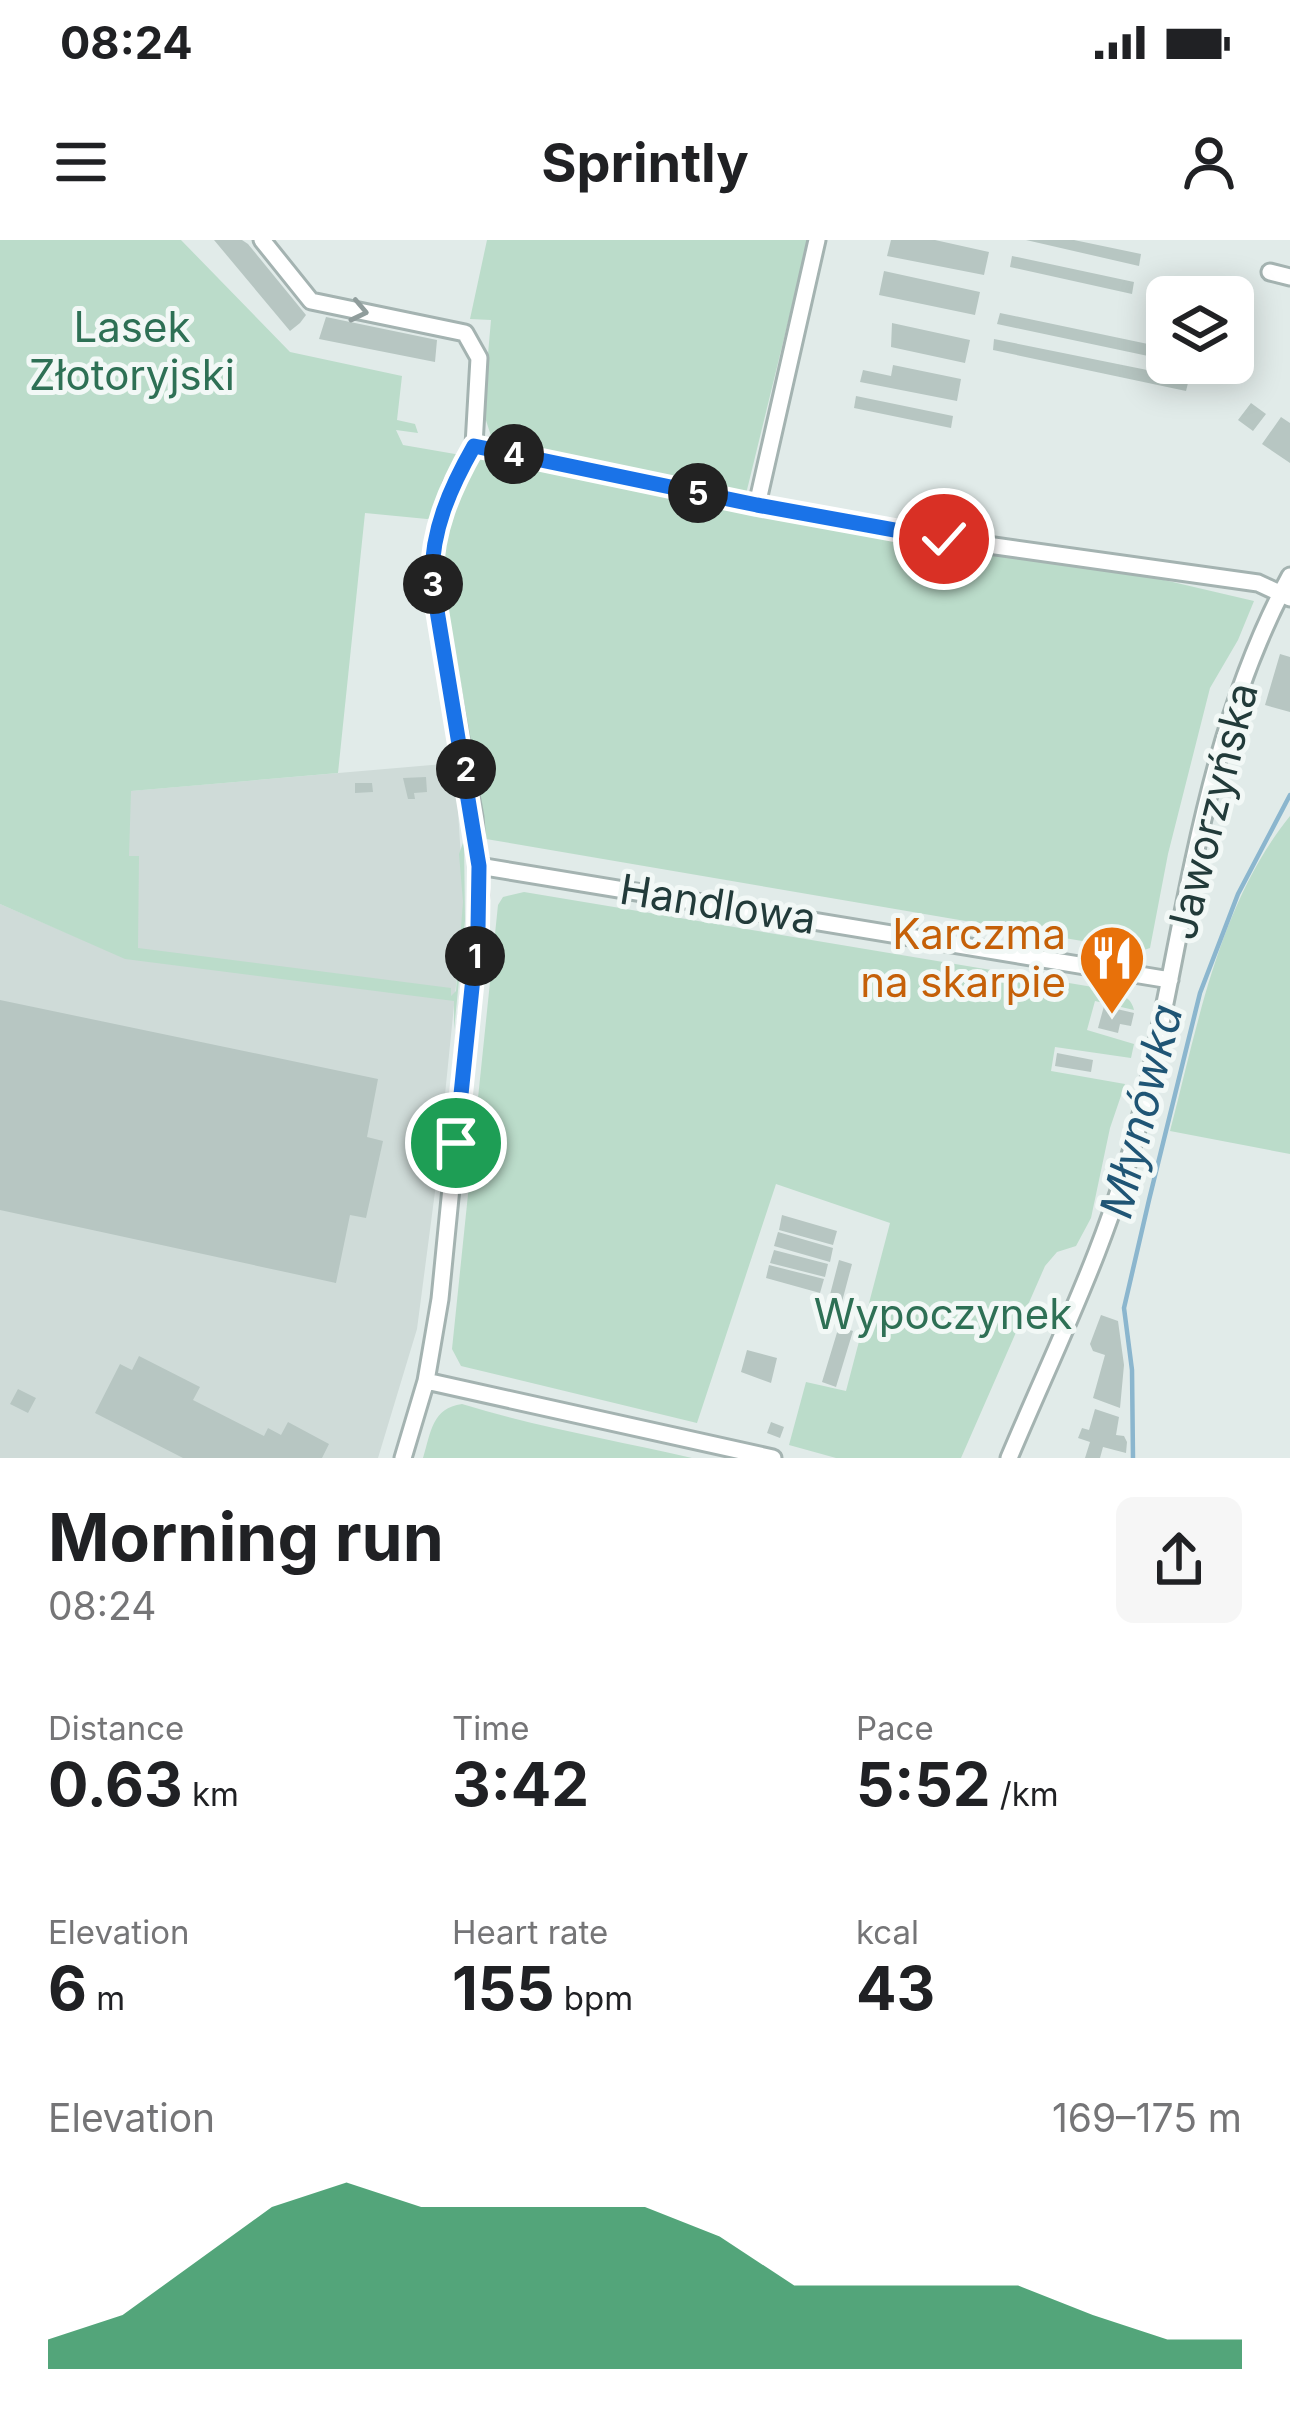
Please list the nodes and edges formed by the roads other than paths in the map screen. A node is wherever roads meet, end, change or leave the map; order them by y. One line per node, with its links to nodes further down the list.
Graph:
1 (262, 240): 5 (street, one-way to 5)
2 (817, 240): 6 (street)
3 (1270, 272): 4 (street)
4 (1290, 277)
5 (474, 446): 6 (street); 9 (street)
6 (757, 505): 8 (street)
7 (1290, 576): 8 (street, Jaworzyńska)
8 (1285, 596): 10 (street, Jaworzyńska)
9 (479, 866): 10 (street, Handlowa); 11 (street)
10 (1170, 980): 14 (street, Jaworzyńska)
11 (426, 1381): 12 (street); 13 (street)
12 (404, 1458)
13 (773, 1458)
14 (1009, 1458)

